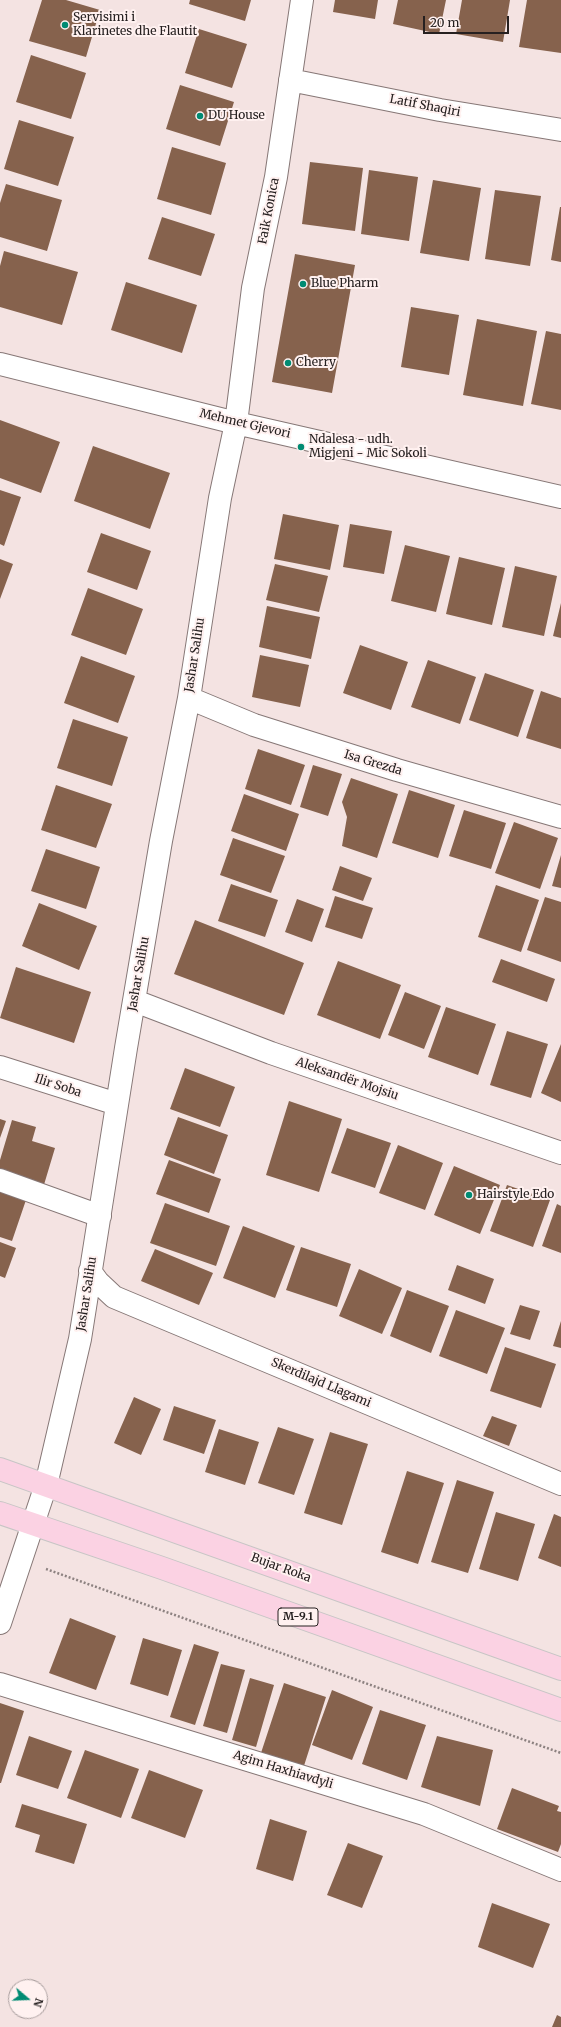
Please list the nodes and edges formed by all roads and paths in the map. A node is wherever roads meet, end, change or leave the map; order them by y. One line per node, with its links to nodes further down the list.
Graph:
1 (302, 0): 2 (street, Faik Konica)
2 (290, 80): 3 (street, Latif Shaqiri); 5 (street, Faik Konica)
3 (561, 130)
4 (0, 364): 5 (street, Mehmet Gjevori)
5 (236, 423): 6 (street, Mehmet Gjevori); 7 (street, Jashar Salihu)
6 (561, 497)
7 (189, 698): 8 (street, Isa Grezda); 9 (street, Jashar Salihu)
8 (561, 817)
9 (135, 1002): 11 (street, Jashar Salihu); 12 (street, Aleksandër Mojsiu)
10 (0, 1067): 11 (street, Ilir Soba)
11 (116, 1104): 14 (street, Jashar Salihu)
12 (561, 1153)
13 (0, 1180): 14 (street)
14 (100, 1216): 15 (street, Jashar Salihu)
15 (90, 1271): 17 (street, Skerdilajd Llagami); 18 (street, Jashar Salihu)
16 (0, 1469): 18 (main road, Bujar Roka)
17 (561, 1484)
18 (46, 1485): 20 (street, Jashar Salihu); 23 (main road, Bujar Roka)
19 (0, 1513): 20 (main road, M-9.1)
20 (34, 1524): 22 (street); 25 (main road, M-9.1)
21 (45, 1568): 26 (path)
22 (0, 1623)
23 (561, 1669)
24 (0, 1684): 27 (street, Agim Haxhiavdyli)
25 (561, 1710)
26 (561, 1753)
27 (561, 1870)

